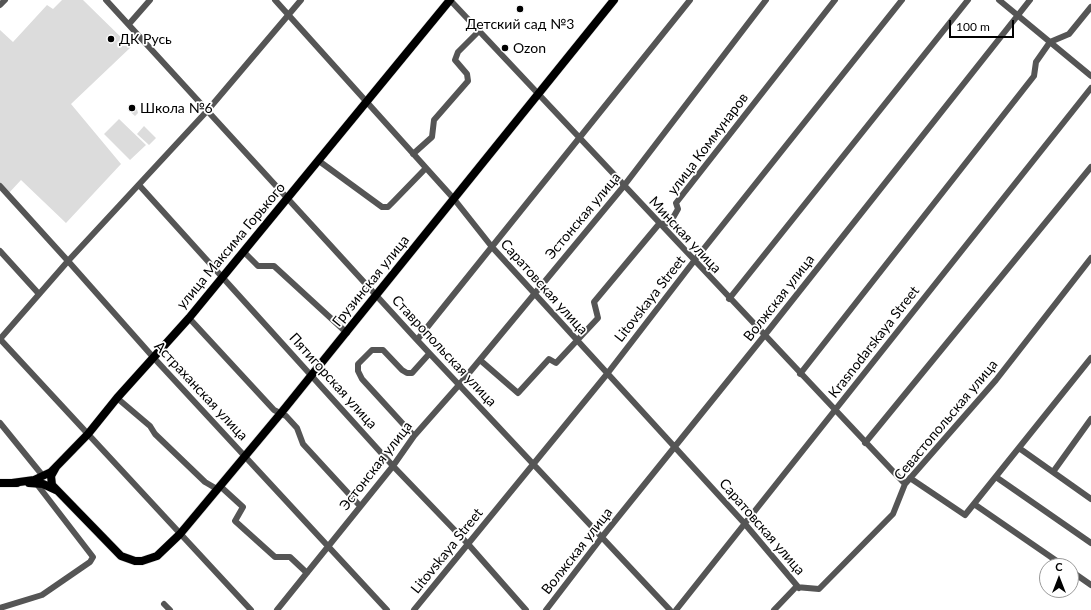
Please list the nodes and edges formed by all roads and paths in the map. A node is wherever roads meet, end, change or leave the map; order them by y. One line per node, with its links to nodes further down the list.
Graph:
1 (5, 0): 15 (street)
2 (106, 0): 19 (street, Ставропольская улица)
3 (150, 0): 19 (street)
4 (275, 0): 18 (street, Саратовская улица)
5 (301, 0): 18 (street)
6 (450, 0): 20 (street, Минская улица); 25 (main road, улица Максима Горького)
7 (614, 0): 24 (main road, Грузинская улица)
8 (690, 0): 27 (street)
9 (766, 0): 34 (street, Эстонская улица)
10 (835, 0): 37 (street, улица Коммунаров)
11 (902, 0): 43 (street, Litovskaya Street)
12 (968, 0): 48 (street)
13 (999, 0): 17 (street)
14 (1030, 0): 17 (street, Волжская улица)
15 (0, 5)
16 (1091, 7): 21 (street)
17 (1018, 15): 21 (street); 51 (street, Волжская улица)
18 (289, 16): 25 (street, Саратовская улица); 26 (street)
19 (130, 24): 26 (street, Ставропольская улица)
20 (479, 31): 24 (street, Минская улица); 28 (street)
21 (1050, 42): 22 (street); 60 (street)
22 (1091, 76)
23 (1091, 88): 64 (street, Krasnodarskaya Street)
24 (538, 95): 27 (street, Минская улица); 36 (main road, Грузинская улица)
25 (366, 103): 28 (street, Саратовская улица); 29 (main road, улица Максима Горького)
26 (207, 111): 32 (street); 35 (street, Ставропольская улица)
27 (578, 138): 34 (street, Минская улица); 38 (street)
28 (413, 154): 31 (street, Саратовская улица)
29 (319, 161): 31 (street); 35 (main road, улица Максима Горького)
30 (1091, 167): 70 (street)
31 (426, 168): 36 (street, Саратовская улица)
32 (139, 185): 42 (street); 44 (street, Пятигорская улица)
33 (0, 186): 42 (street, Астраханская улица)
34 (623, 187): 37 (street, Минская улица); 46 (street, Эстонская улица)
35 (288, 199): 40 (main road, улица Максима Горького); 47 (street, Ставропольская улица)
36 (454, 199): 38 (street, Саратовская улица); 47 (main road, Грузинская улица)
37 (659, 224): 43 (street, Минская улица); 54 (street, улица Коммунаров)
38 (492, 247): 46 (street, Саратовская улица); 53 (street)
39 (0, 251): 45 (street)
40 (244, 252): 44 (main road, улица Максима Горького); 50 (street)
41 (1091, 258): 80 (street, Севастопольская улица)
42 (68, 260): 45 (street); 56 (street, Астраханская улица)
43 (694, 261): 48 (street, Минская улица); 59 (street, Litovskaya Street)
44 (223, 277): 49 (main road, улица Максима Горького); 61 (street, Пятигорская улица)
45 (39, 294): 52 (street)
46 (534, 294): 54 (street, Саратовская улица); 58 (street, Эстонская улица)
47 (377, 296): 50 (main road, Грузинская улица); 53 (street, Ставропольская улица)
48 (729, 298): 51 (street, Минская улица)
49 (189, 318): 56 (main road, улица Максима Горького); 65 (street)
50 (347, 333): 61 (main road, Грузинская улица)
51 (764, 336): 60 (street, Минская улица); 71 (street, Волжская улица)
52 (0, 339): 68 (street)
53 (417, 340): 55 (street, Ставропольская улица)
54 (576, 340): 58 (street, улица Коммунаров); 59 (street, Саратовская улица)
55 (429, 354): 62 (street, Ставропольская улица); 69 (street)
56 (153, 357): 63 (main road, улица Максима Горького); 73 (street, Астраханская улица)
57 (1091, 358): 72 (street)
58 (480, 360): 62 (street, Эстонская улица)
59 (607, 374): 71 (street, Саратовская улица); 74 (street, Litovskaya Street)
60 (800, 374): 64 (street, Минская улица)
61 (312, 375): 65 (main road, Грузинская улица); 75 (street, Пятигорская улица)
62 (459, 385): 69 (street, Эстонская улица); 74 (street, Ставропольская улица)
63 (117, 398): 68 (main road, улица Максима Горького); 85 (street)
64 (835, 411): 70 (street, Минская улица); 90 (street, Krasnodarskaya Street)
65 (281, 414): 73 (main road, Грузинская улица); 89 (street)
66 (1091, 419): 77 (street)
67 (0, 423): 78 (street)
68 (88, 434): 76 (main road, улица Максима Горького); 91 (street)
69 (414, 436): 75 (street, Эстонская улица)
70 (866, 443): 84 (street, Минская улица)
71 (675, 447): 90 (street, Саратовская улица); 92 (street, Волжская улица)
72 (1019, 448): 77 (street); 79 (street)
73 (246, 456): 85 (main road, Грузинская улица); 95 (street, Астраханская улица)
74 (534, 465): 92 (street, Ставропольская улица); 94 (street, Litovskaya Street)
75 (393, 466): 89 (street, Эстонская улица); 94 (street, Пятигорская улица)
76 (56, 467): 78 (main road, улица Максима Горького); 86 (main road)
77 (1053, 472): 87 (street)
78 (43, 476): 82 (main road, улица Максима Горького)
79 (996, 477): 88 (street); 93 (street)
80 (910, 478): 84 (street, Севастопольская улица); 88 (street)
81 (0, 483): 82 (main road)
82 (12, 483): 83 (main road)
83 (36, 483): 86 (main road); 102 (street)
84 (905, 484): 100 (street, Севастопольская улица)
85 (218, 488): 91 (main road, Грузинская улица); 97 (street)
86 (57, 490): 91 (main road, Грузинская улица)
87 (1091, 499)
88 (974, 504): 96 (street)
89 (360, 506): 95 (street, Эстонская улица)
90 (745, 524): 100 (street, Саратовская улица); 111 (street, Krasnodarskaya Street)
91 (180, 534): 104 (street)
92 (602, 537): 109 (street, Волжская улица); 110 (street, Ставропольская улица)
93 (1091, 543)
94 (468, 544): 107 (street, Litovskaya Street); 108 (street, Пятигорская улица)
95 (328, 546): 97 (street, Эстонская улица); 106 (street, Астраханская улица)
96 (1052, 558)
97 (307, 573): 105 (street, Эстонская улица)
98 (1079, 577): 99 (street)
99 (1091, 585)
100 (799, 588): 112 (street)
101 (164, 604): 103 (street)
102 (0, 608)
103 (170, 610)
104 (250, 610)
105 (277, 610)
106 (387, 610)
107 (414, 610)
108 (526, 610)
109 (546, 610)
110 (670, 610)
111 (676, 610)
112 (774, 610)

